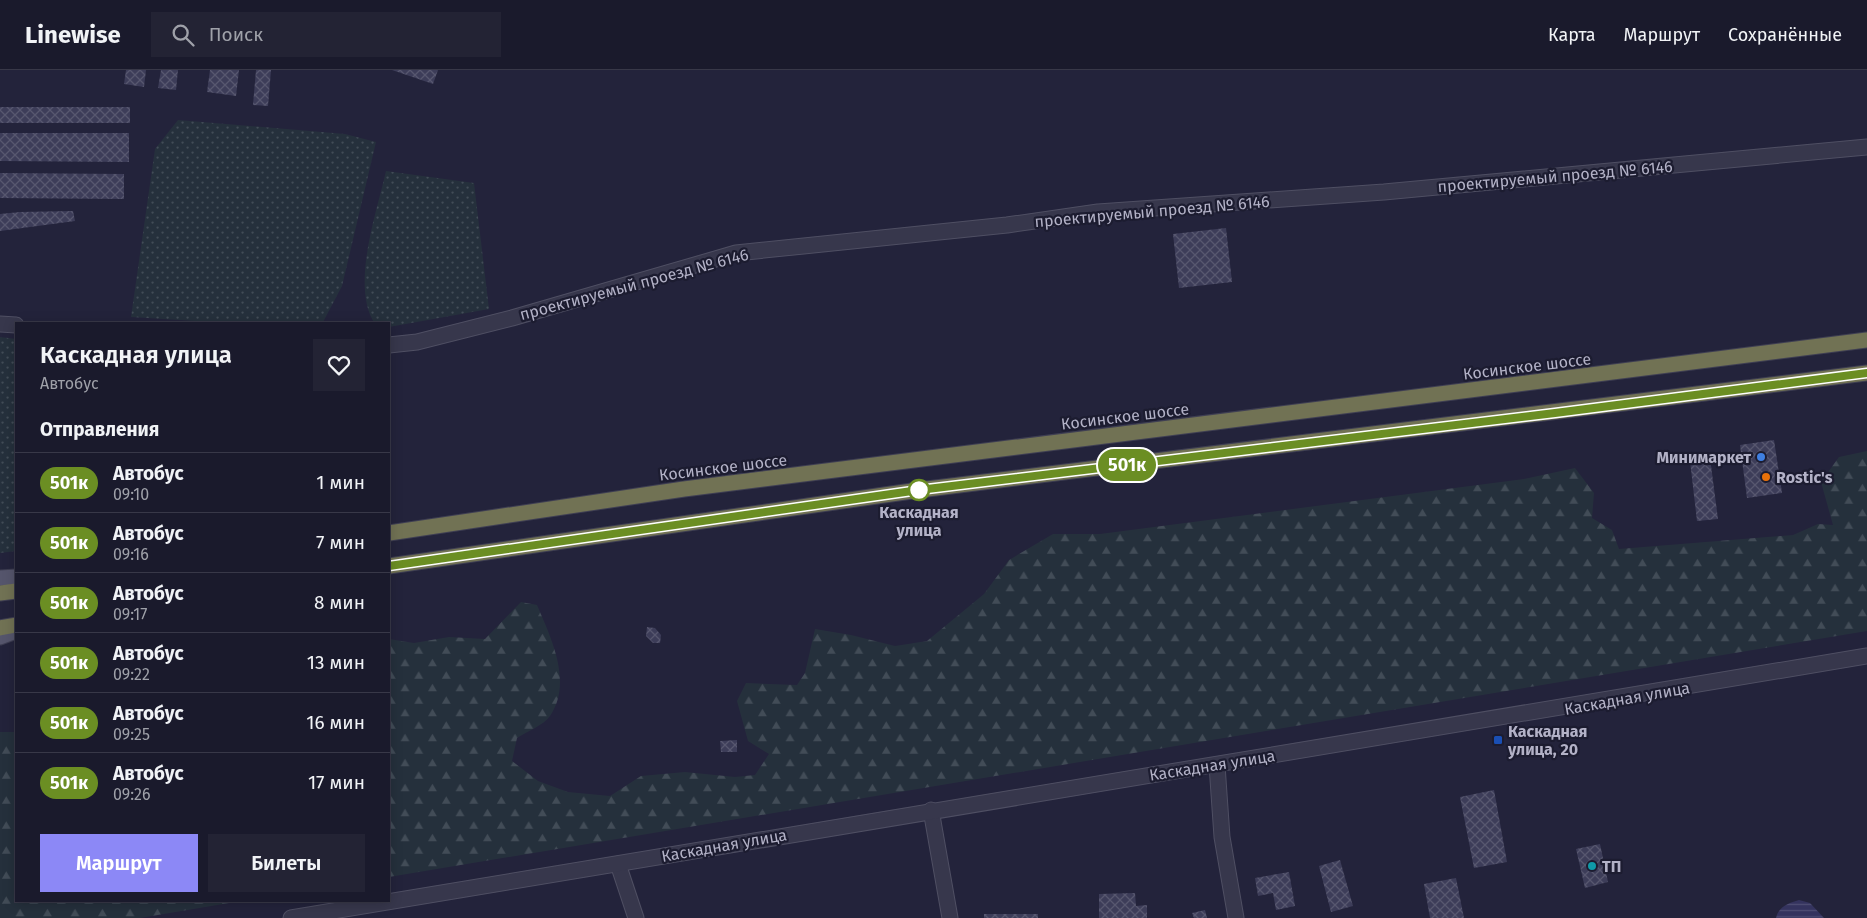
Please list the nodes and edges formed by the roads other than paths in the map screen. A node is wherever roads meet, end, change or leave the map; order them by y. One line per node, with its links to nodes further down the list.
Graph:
1 (1867, 147): 5 (street, проектируемый проезд № 6146)
2 (0, 324): 3 (street)
3 (15, 325)
4 (1867, 340): 7 (highway, Косинское шоссе)
5 (390, 344)
6 (1867, 373): 8 (highway)
7 (390, 533)
8 (390, 566)
9 (15, 577): 10 (main road)
10 (0, 578)
11 (15, 591): 12 (highway)
12 (0, 593)
13 (15, 625): 14 (highway)
14 (0, 628)
15 (15, 631): 16 (main road)
16 (0, 637)
17 (1867, 656): 18 (street, Каскадная улица)
18 (1216, 765): 19 (street, Каскадная улица); 25 (street)
19 (931, 810): 20 (street, Каскадная улица); 24 (street)
20 (618, 864): 21 (street, Каскадная улица); 23 (street)
21 (359, 912): 22 (street, Каскадная улица)
22 (291, 918)
23 (636, 918)
24 (950, 918)
25 (1236, 918)

